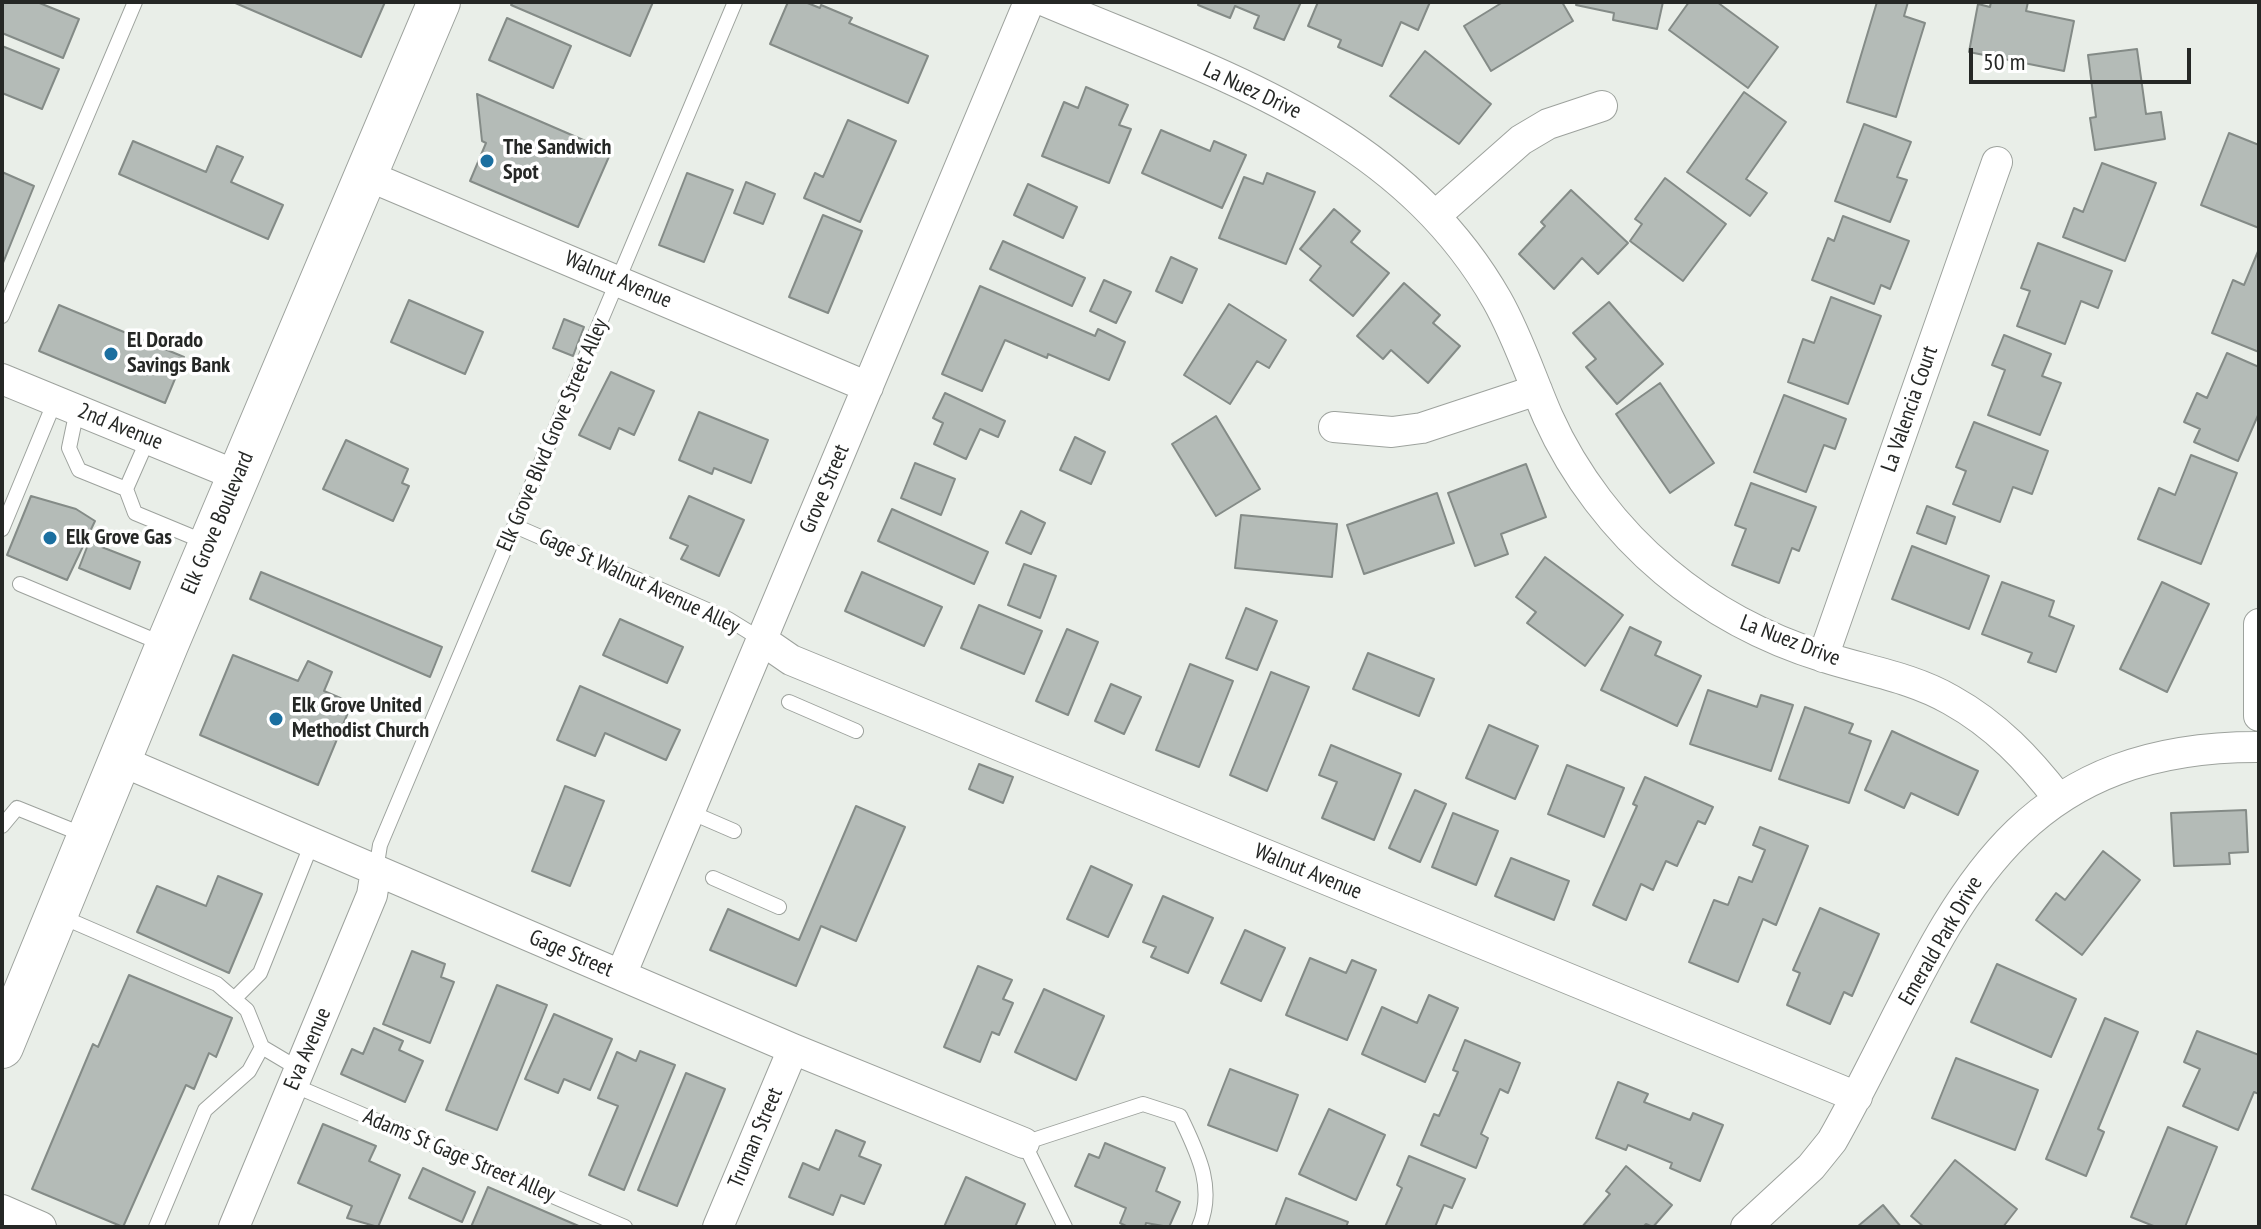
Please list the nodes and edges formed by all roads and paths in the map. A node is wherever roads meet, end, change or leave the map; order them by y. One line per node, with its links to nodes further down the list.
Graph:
1 (135, 2): 11 (lane)
2 (439, 2): 8 (main road, Elk Grove Boulevard)
3 (735, 2): 10 (lane, Elk Grove Blvd Grove Street Alley)
4 (1029, 2): 13 (street, Grove Street)
5 (1047, 2): 9 (street, La Nuez Drive)
6 (1602, 106): 9 (street)
7 (1997, 162): 27 (street, La Valencia Court)
8 (366, 175): 10 (street, Walnut Avenue); 18 (main road, Elk Grove Boulevard)
9 (1435, 216): 14 (street, La Nuez Drive)
10 (618, 279): 13 (street, Walnut Avenue); 20 (lane, Elk Grove Blvd Grove Street Alley)
11 (2, 316)
12 (2, 379): 15 (street, 2nd Avenue)
13 (868, 387): 25 (street, Grove Street)
14 (1537, 390): 16 (street); 27 (street, La Nuez Drive)
15 (66, 405): 17 (street, 2nd Avenue); 19 (lane); 21 (lane)
16 (1334, 427)
17 (148, 439): 18 (street, 2nd Avenue); 19 (lane)
18 (238, 476): 22 (main road, Elk Grove Boulevard)
19 (126, 489): 22 (lane)
20 (515, 526): 25 (lane, Gage St Walnut Avenue Alley); 39 (lane, Elk Grove Blvd Grove Street Alley)
21 (2, 529)
22 (209, 544): 26 (main road, Elk Grove Boulevard)
23 (20, 584): 26 (lane)
24 (2259, 624): 29 (street)
25 (762, 640): 34 (street, Grove Street); 49 (street, Walnut Avenue)
26 (167, 645): 32 (main road, Elk Grove Boulevard)
27 (1823, 657): 33 (street, La Nuez Drive)
28 (789, 702): 30 (lane)
29 (2259, 716)
30 (856, 731)
31 (2259, 747): 33 (street, Emerald Park Drive)
32 (119, 760): 37 (main road, Elk Grove Boulevard); 38 (street, Gage Street)
33 (2059, 799): 49 (street, Emerald Park Drive)
34 (690, 812): 36 (lane); 43 (street, Grove Street)
35 (2, 826): 37 (lane)
36 (734, 831)
37 (88, 836): 42 (main road, Elk Grove Boulevard)
38 (312, 843): 39 (street, Gage Street); 44 (lane)
39 (376, 870): 43 (street, Gage Street); 48 (street, Eva Avenue)
40 (713, 878): 41 (lane)
41 (779, 907)
42 (56, 914): 44 (lane); 45 (main road, Elk Grove Boulevard)
43 (621, 975): 47 (street, Gage Street)
44 (234, 999): 46 (lane)
45 (2, 1047)
46 (262, 1047): 48 (lane, Adams St Gage Street Alley); 54 (lane)
47 (793, 1049): 50 (street, Gage Street); 57 (street, Truman Street)
48 (296, 1077): 55 (street, Eva Avenue); 56 (lane, Adams St Gage Street Alley)
49 (1857, 1097): 52 (street, Emerald Park Drive)
50 (1024, 1143): 58 (lane); 59 (lane)
51 (2, 1210): 53 (street)
52 (1765, 1221)
53 (41, 1227)
54 (156, 1227)
55 (234, 1227)
56 (625, 1227)
57 (718, 1227)
58 (1065, 1227)
59 (1199, 1227)

